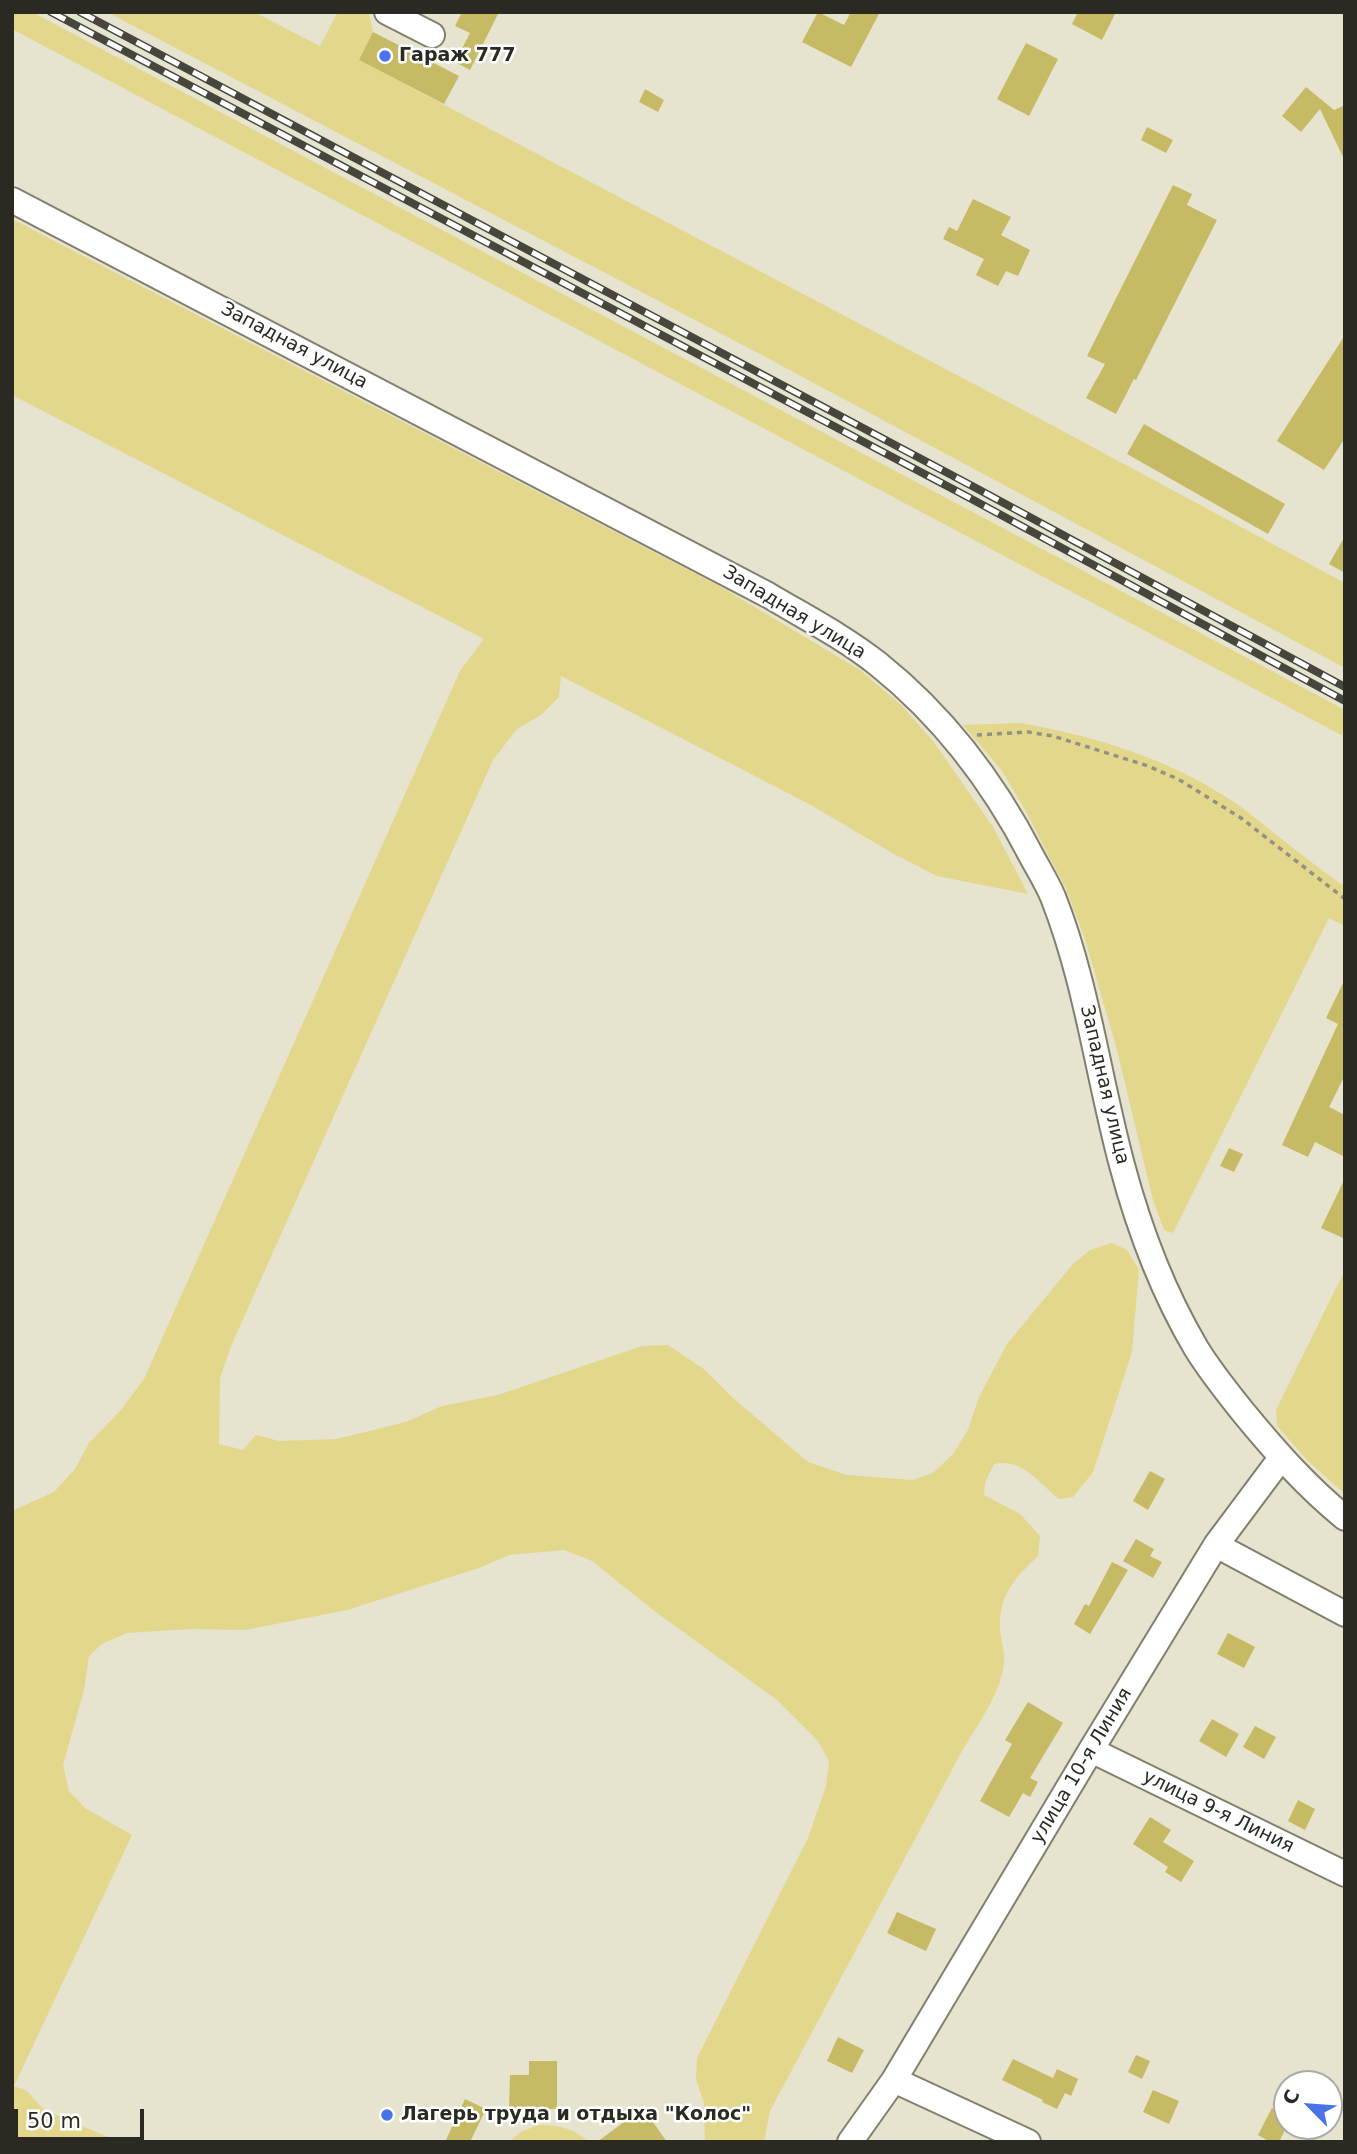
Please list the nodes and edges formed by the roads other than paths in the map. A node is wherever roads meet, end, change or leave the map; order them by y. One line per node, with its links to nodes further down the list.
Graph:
1 (387, 12): 2 (street)
2 (432, 35)
3 (12, 200): 4 (street, Западная улица)
4 (1280, 1458): 5 (street, Западная улица); 6 (street, улица 10-я Линия)
5 (1345, 1518)
6 (1216, 1545): 7 (street); 8 (street, улица 10-я Линия)
7 (1345, 1614)
8 (1091, 1750): 9 (street, улица 9-я Линия); 10 (street, улица 10-я Линия)
9 (1345, 1874)
10 (894, 2080): 11 (street, улица 10-я Линия); 12 (street)
11 (850, 2142)
12 (1028, 2142)

